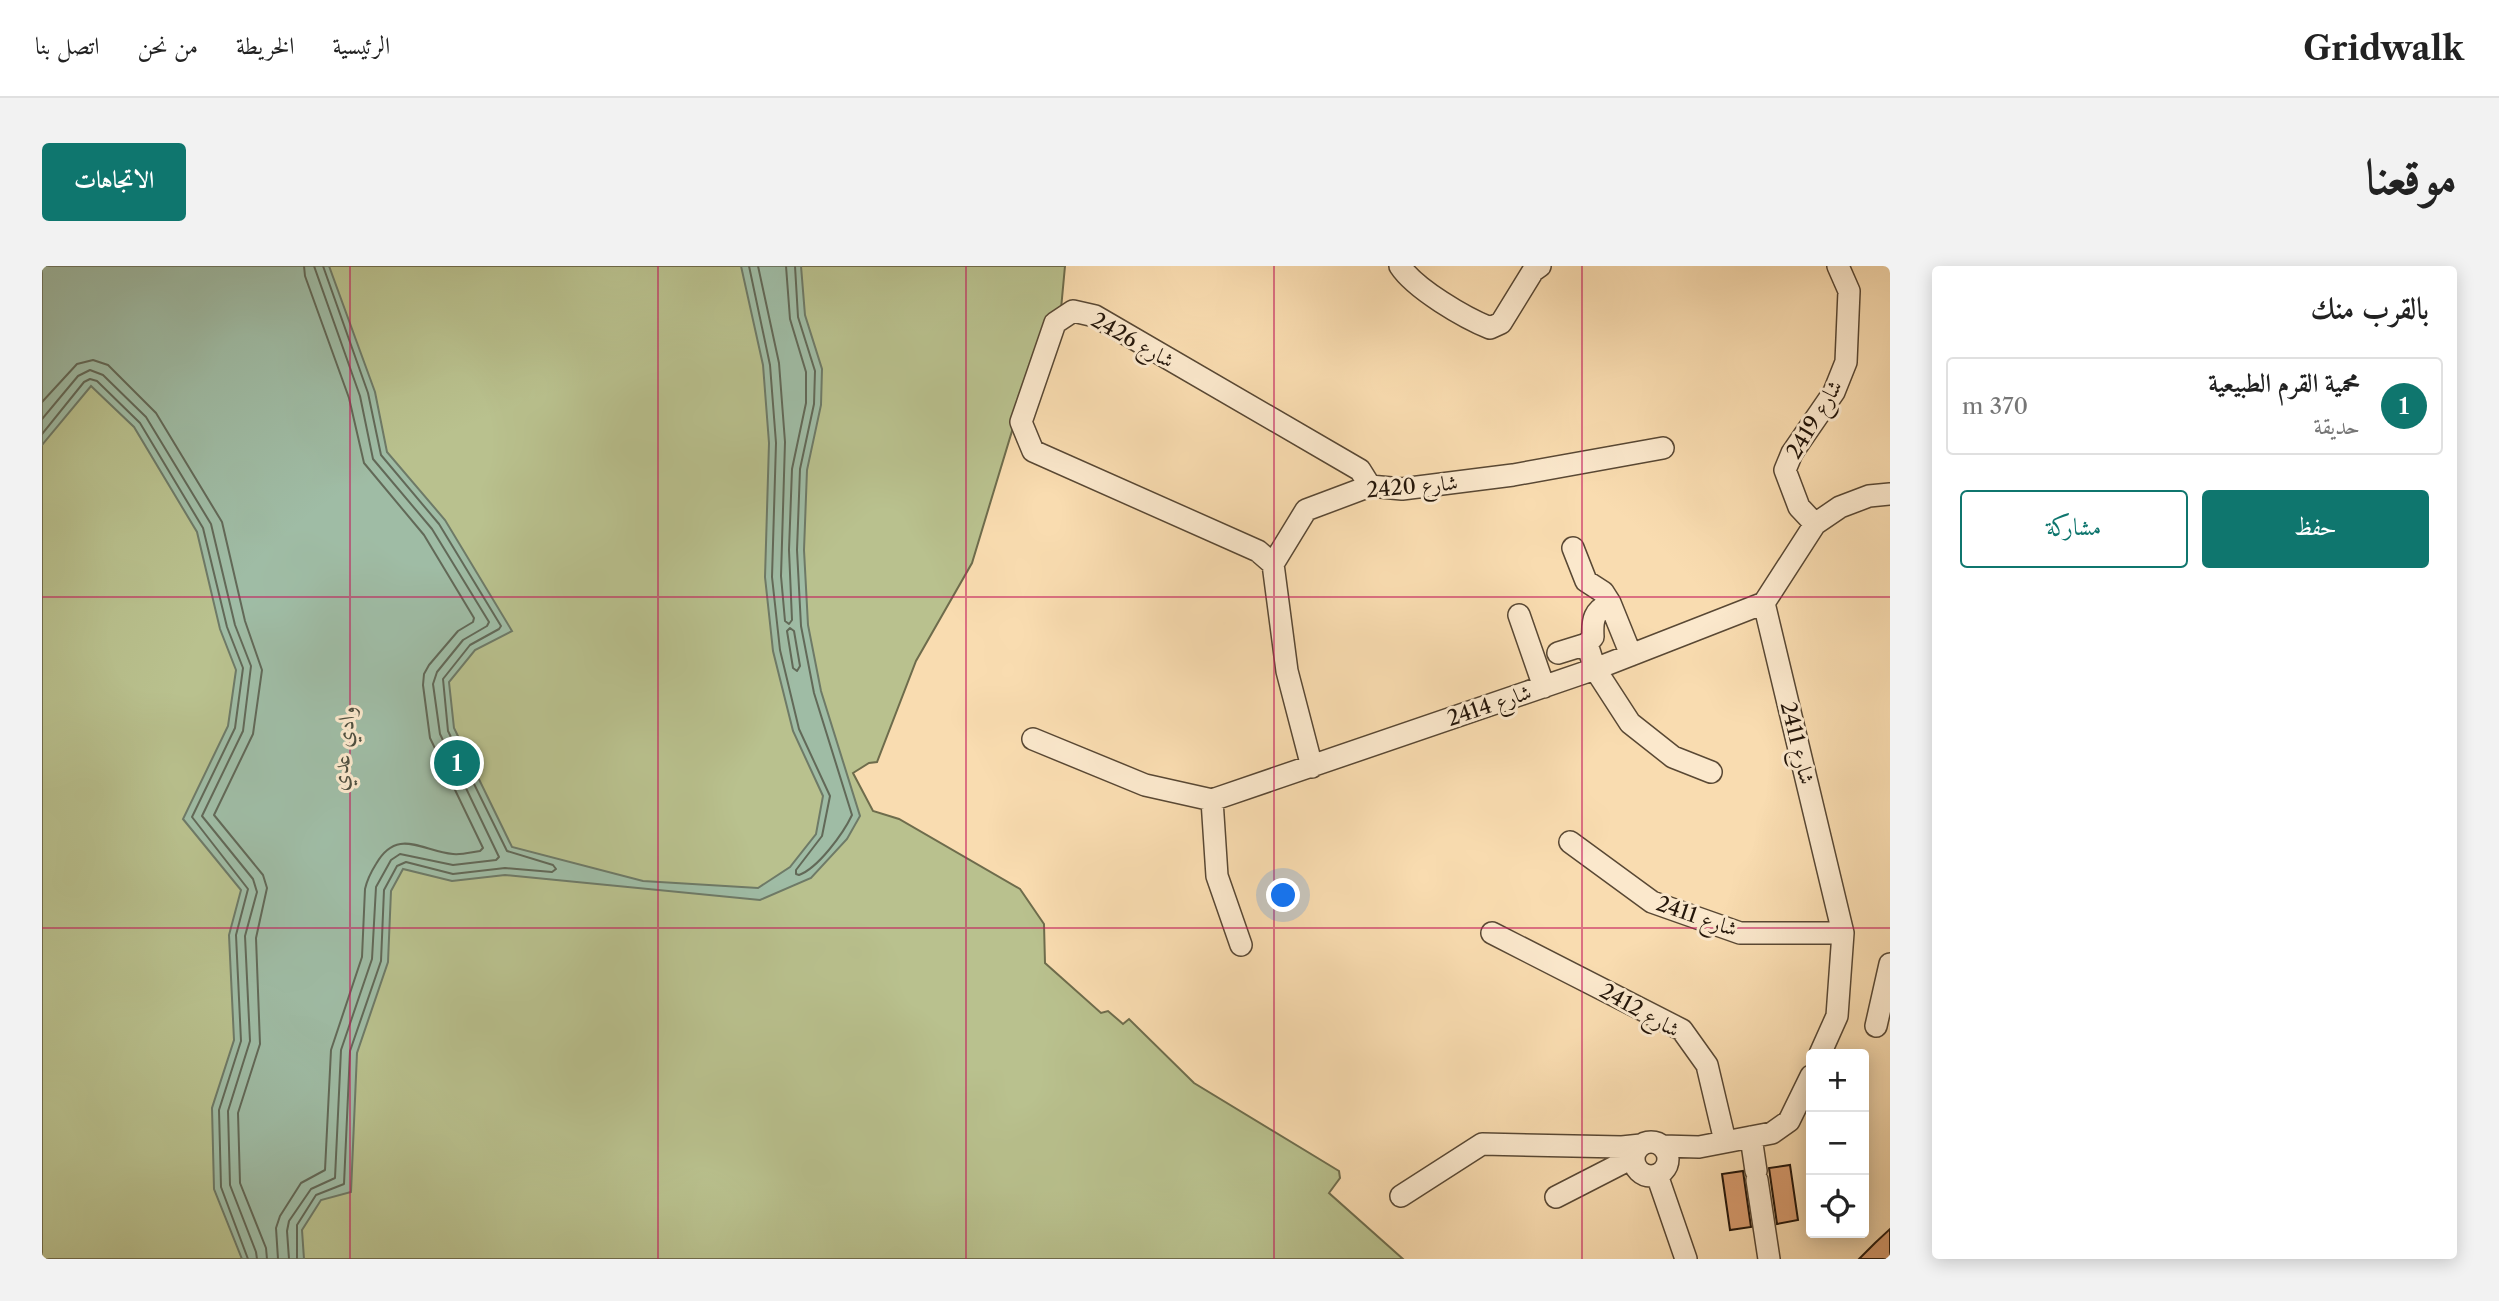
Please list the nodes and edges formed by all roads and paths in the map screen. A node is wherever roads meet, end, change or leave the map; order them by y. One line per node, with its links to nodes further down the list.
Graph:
1 (1400, 266): 2 (street)
2 (1540, 266)
3 (1838, 266): 7 (street, 2419 شارع)
4 (1663, 448): 5 (street, 2420 شارع)
5 (1370, 486): 9 (street, 2420 شارع); 9 (street, 2426 شارع)
6 (1890, 494): 7 (street)
7 (1815, 524): 11 (street)
8 (1573, 548): 10 (street)
9 (1273, 564): 19 (street)
10 (1609, 603): 13 (street); 15 (street)
11 (1764, 603): 15 (street, 2414 شارع); 24 (street, شارع 2411)
12 (1519, 615): 17 (street)
13 (1587, 644): 14 (street); 16 (street)
14 (1558, 653)
15 (1631, 655): 16 (street, 2414 شارع)
16 (1595, 669): 17 (street, 2414 شارع); 20 (street)
17 (1544, 687): 19 (street, 2414 شارع)
18 (1033, 739): 21 (street)
19 (1312, 767): 21 (street, 2414 شارع)
20 (1711, 772)
21 (1212, 800): 25 (street)
22 (1570, 842): 24 (street, 2411 شارع)
23 (1492, 933): 31 (street, 2412 شارع)
24 (1843, 933): 28 (street, شارع 2411)
25 (1241, 945)
26 (1890, 964): 27 (street)
27 (1876, 1026)
28 (1822, 1049)
29 (1806, 1086): 30 (street)
30 (1751, 1137): 31 (street); 37 (street)
31 (1725, 1141): 32 (street)
32 (1646, 1149): 33 (street); 33 (street); 34 (street); 35 (street)
33 (1657, 1175): 36 (street)
34 (1401, 1196)
35 (1556, 1197)
36 (1686, 1259)
37 (1769, 1259)

